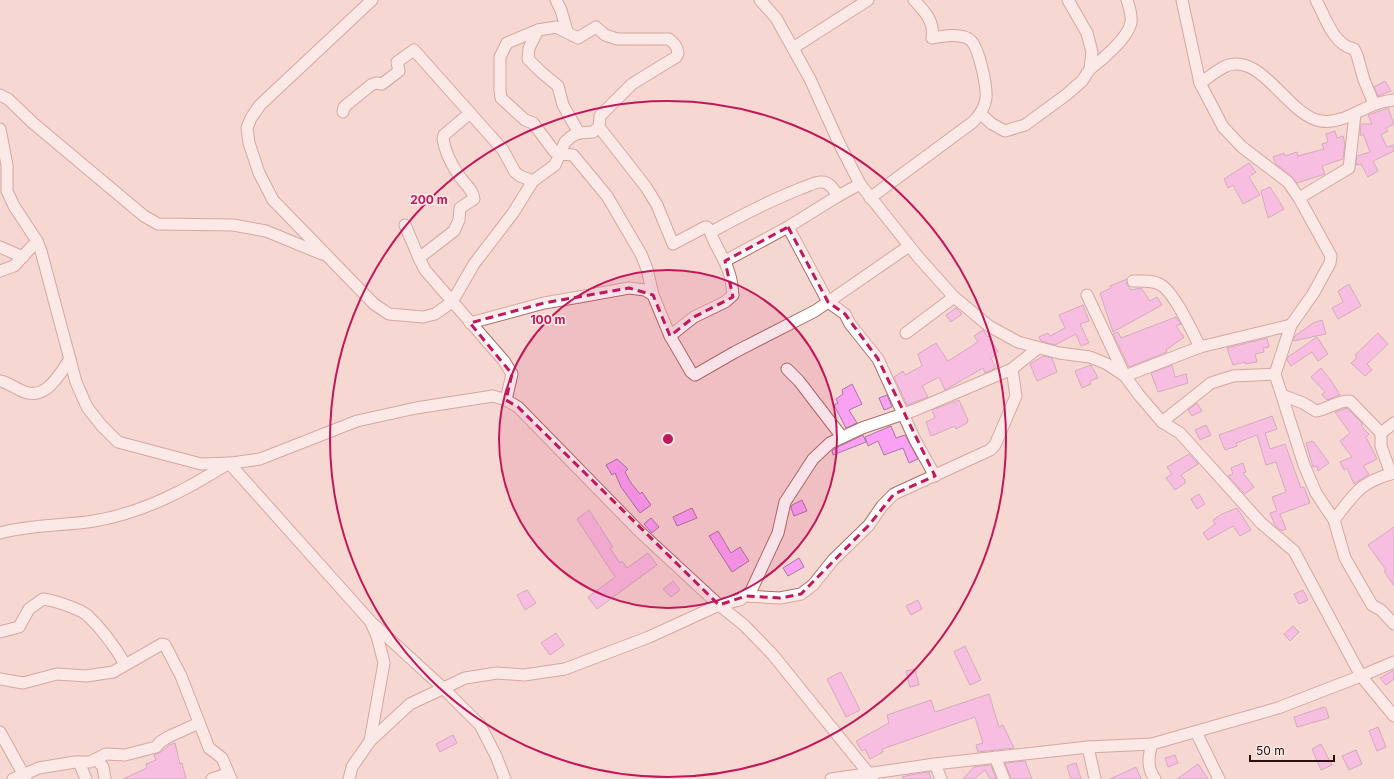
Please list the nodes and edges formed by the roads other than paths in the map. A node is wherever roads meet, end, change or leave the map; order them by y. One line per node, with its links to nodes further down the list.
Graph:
1 (372, 0): 37 (street)
2 (556, 0): 11 (street)
3 (760, 0): 12 (street)
4 (868, 0): 12 (street)
5 (914, 0): 20 (street)
6 (1068, 0): 13 (street)
7 (1127, 0): 13 (street)
8 (1182, 0): 14 (street)
9 (1316, 0): 17 (street)
10 (538, 30): 11 (street); 24 (street); 25 (street)
11 (568, 31): 22 (street)
12 (793, 48): 27 (street)
13 (1090, 69): 20 (street)
14 (1200, 83): 21 (street); 30 (street)
15 (0, 95): 37 (street)
16 (1394, 100): 17 (street)
17 (1374, 104): 21 (street)
18 (343, 112): 19 (street)
19 (470, 113): 26 (street); 39 (street)
20 (981, 114): 29 (street)
21 (1355, 114): 30 (street)
22 (599, 127): 24 (street); 33 (street)
23 (0, 129): 34 (street)
24 (579, 133): 25 (street)
25 (559, 154): 26 (street); 43 (street)
26 (533, 181): 46 (street)
27 (860, 184): 28 (street); 29 (street)
28 (838, 196): 32 (street); 33 (street)
29 (870, 198): 35 (street)
30 (1299, 198): 49 (street)
31 (405, 225): 39 (street)
32 (788, 227): 40 (street); 47 (street)
33 (710, 231): 40 (street)
34 (37, 241): 38 (street); 54 (street)
35 (909, 246): 45 (street); 47 (street)
36 (0, 247): 38 (street)
37 (325, 255): 46 (street)
38 (22, 257): 41 (street)
39 (419, 258): 46 (street)
40 (724, 261): 51 (street)
41 (0, 271)
42 (1133, 281): 52 (street)
43 (654, 295): 48 (street); 51 (street)
44 (1087, 295): 58 (street)
45 (954, 297): 50 (street); 53 (street)
46 (452, 302): 48 (street)
47 (828, 302): 51 (street); 62 (street)
48 (470, 323): 61 (street)
49 (1290, 325): 52 (street); 57 (street)
50 (906, 333)
51 (670, 336)
52 (1200, 347): 58 (street)
53 (1038, 348): 56 (street); 58 (street)
54 (70, 359): 59 (street); 67 (street)
55 (787, 368): 66 (street)
56 (1012, 369): 62 (street); 69 (street)
57 (1275, 374): 60 (street); 63 (street)
58 (1125, 376): 63 (street)
59 (0, 382)
60 (1282, 395): 65 (street); 70 (street)
61 (506, 400): 67 (street); 73 (street)
62 (903, 414): 66 (street); 69 (street)
63 (1162, 422): 79 (street)
64 (1394, 423): 65 (street)
65 (1381, 433): 68 (street)
66 (842, 437): 72 (street)
67 (229, 463): 71 (street); 74 (street)
68 (1393, 473): 70 (street)
69 (935, 476): 72 (street)
70 (1334, 520): 75 (street)
71 (0, 533)
72 (746, 596): 73 (street)
73 (719, 605): 81 (street); 94 (street)
74 (371, 622): 81 (street); 86 (street)
75 (1394, 624)
76 (0, 632): 78 (street)
77 (1394, 662): 79 (street)
78 (125, 664): 80 (street); 83 (street)
79 (1361, 676): 82 (street); 85 (street)
80 (0, 679)
81 (443, 688): 86 (street); 101 (street)
82 (1394, 716)
83 (199, 723): 90 (street); 93 (street)
84 (0, 732): 95 (street)
85 (1196, 732): 87 (street); 107 (street)
86 (370, 741): 100 (street)
87 (1152, 744): 88 (street); 106 (street)
88 (1088, 746): 89 (street); 105 (street)
89 (996, 757): 92 (street); 104 (street)
90 (96, 759): 91 (street); 98 (street)
91 (79, 762): 95 (street); 97 (street)
92 (935, 764): 94 (street); 103 (street)
93 (229, 776): 99 (street)
94 (870, 776): 102 (street)
95 (25, 777): 96 (street)
96 (13, 779)
97 (86, 779)
98 (105, 779)
99 (212, 779)
100 (349, 779)
101 (505, 779)
102 (831, 779)
103 (941, 779)
104 (1004, 779)
105 (1095, 779)
106 (1155, 779)
107 (1219, 779)

